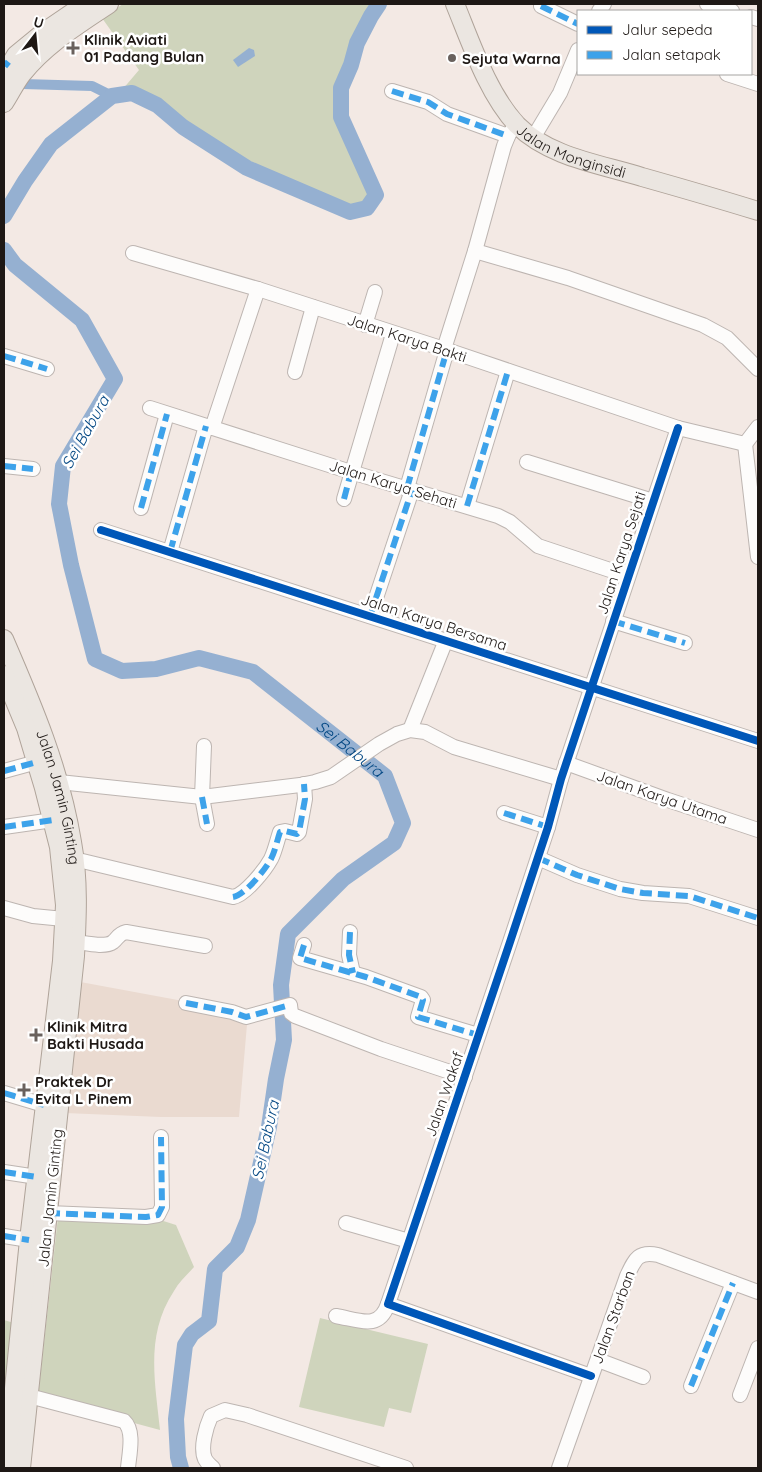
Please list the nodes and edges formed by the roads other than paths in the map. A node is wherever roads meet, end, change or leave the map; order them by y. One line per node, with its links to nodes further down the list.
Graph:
1 (85, 4): 9 (main road)
2 (109, 4): 13 (main road)
3 (455, 4): 14 (main road, Jalan Monginsidi)
4 (707, 4): 6 (street)
5 (541, 6): 7 (street)
6 (728, 10)
7 (577, 24)
8 (577, 52): 15 (street)
9 (6, 68)
10 (730, 75): 11 (street)
11 (758, 84)
12 (392, 91): 14 (street)
13 (4, 103)
14 (513, 130): 15 (main road, Jalan Monginsidi); 17 (street)
15 (533, 138): 16 (main road, Jalan Monginsidi)
16 (758, 211)
17 (475, 251): 24 (street); 27 (street)
18 (133, 253): 19 (street, Jalan Karya Bakti)
19 (258, 289): 21 (street, Jalan Karya Bakti); 32 (street)
20 (375, 292): 22 (street)
21 (313, 307): 22 (street, Jalan Karya Bakti); 29 (street)
22 (365, 325): 23 (street, Jalan Karya Bakti)
23 (393, 334): 24 (street, Jalan Karya Bakti); 39 (street)
24 (445, 350): 28 (street, Jalan Karya Bakti); 40 (street)
25 (4, 356): 26 (street)
26 (47, 369)
27 (758, 369)
28 (508, 371): 34 (street, Jalan Karya Bakti); 43 (street)
29 (295, 372)
30 (150, 408): 31 (street, Jalan Karya Sehati)
31 (167, 414): 32 (street, Jalan Karya Sehati); 44 (street)
32 (209, 427): 39 (street, Jalan Karya Sehati); 46 (street)
33 (758, 427): 35 (street)
34 (678, 428): 35 (street, Jalan Karya Bakti); 42 (street, Jalan Karya Sejati)
35 (745, 444): 47 (street)
36 (527, 462): 42 (street)
37 (4, 466): 38 (street)
38 (32, 469)
39 (351, 472): 40 (street, Jalan Karya Sehati); 41 (street)
40 (410, 489): 43 (street, Jalan Karya Sehati); 49 (street)
41 (344, 499)
42 (653, 501): 48 (street, Jalan Karya Sejati)
43 (467, 506): 48 (street, Jalan Karya Sehati)
44 (141, 508)
45 (100, 530): 46 (street, Jalan Karya Bersama)
46 (170, 552): 49 (street, Jalan Karya Bersama)
47 (758, 557)
48 (628, 576): 50 (street, Jalan Karya Sejati)
49 (370, 616): 52 (street, Jalan Karya Bersama)
50 (613, 621): 53 (street); 55 (street, Jalan Karya Sejati)
51 (4, 639): 63 (main road, Jalan Jamin Ginting)
52 (446, 640): 55 (street, Jalan Karya Bersama); 56 (street)
53 (684, 643)
54 (4, 675): 59 (main road, Jalan Jamin Ginting)
55 (592, 687): 57 (street, Jalan Karya Bersama); 60 (street, Jalan Wakaf)
56 (410, 730): 62 (street); 64 (street)
57 (758, 740)
58 (204, 746): 65 (street)
59 (37, 762): 61 (street); 67 (main road, Jalan Jamin Ginting)
60 (566, 764): 62 (street, Jalan Wakaf); 71 (street, Jalan Karya Utama)
61 (4, 771)
62 (561, 779): 70 (street, Jalan Wakaf)
63 (59, 782): 65 (street); 73 (main road, Jalan Jamin Ginting)
64 (304, 784): 65 (street); 73 (street)
65 (202, 797): 68 (street)
66 (504, 812): 70 (street)
67 (52, 820): 69 (street); 76 (main road, Jalan Jamin Ginting)
68 (207, 824)
69 (4, 827)
70 (548, 827): 72 (street, Jalan Wakaf)
71 (758, 830)
72 (538, 858): 75 (street); 83 (street, Jalan Wakaf)
73 (74, 859): 76 (main road, Jalan Jamin Ginting)
74 (4, 908): 76 (street)
75 (758, 918)
76 (71, 920): 78 (main road, Jalan Jamin Ginting); 86 (main road, Jalan Jamin Ginting)
77 (350, 932): 81 (street)
78 (76, 942): 80 (street); 90 (main road, Jalan Jamin Ginting)
79 (304, 944): 81 (street)
80 (205, 946)
81 (353, 973): 83 (street)
82 (186, 1002): 84 (street)
83 (478, 1035): 84 (street, Jalan Wakaf)
84 (465, 1077): 94 (street, Jalan Wakaf)
85 (4, 1093): 86 (street)
86 (44, 1104): 89 (main road, Jalan Jamin Ginting)
87 (161, 1137): 90 (street)
88 (4, 1172): 89 (street)
89 (36, 1177): 93 (main road, Jalan Jamin Ginting)
90 (48, 1213): 96 (main road, Jalan Jamin Ginting)
91 (346, 1223): 94 (street)
92 (4, 1236): 93 (street)
93 (29, 1240): 96 (main road, Jalan Jamin Ginting)
94 (409, 1241): 98 (street, Jalan Wakaf)
95 (733, 1283): 97 (street); 101 (street, Jalan Starban); 104 (street)
96 (32, 1290): 106 (main road, Jalan Jamin Ginting); 107 (main road, Jalan Jamin Ginting)
97 (758, 1292)
98 (388, 1304): 99 (street); 102 (street)
99 (336, 1316)
100 (758, 1348): 105 (street)
101 (598, 1360): 102 (street, Jalan Starban); 103 (street)
102 (591, 1376): 113 (street, Jalan Starban)
103 (643, 1377)
104 (691, 1386)
105 (740, 1395)
106 (29, 1396): 109 (main road, Jalan Jamin Ginting); 110 (street)
107 (7, 1430): 108 (main road, Jalan Jamin Ginting)
108 (6, 1468)
109 (21, 1468)
110 (128, 1468)
111 (213, 1468): 112 (street)
112 (406, 1468)
113 (560, 1468)

